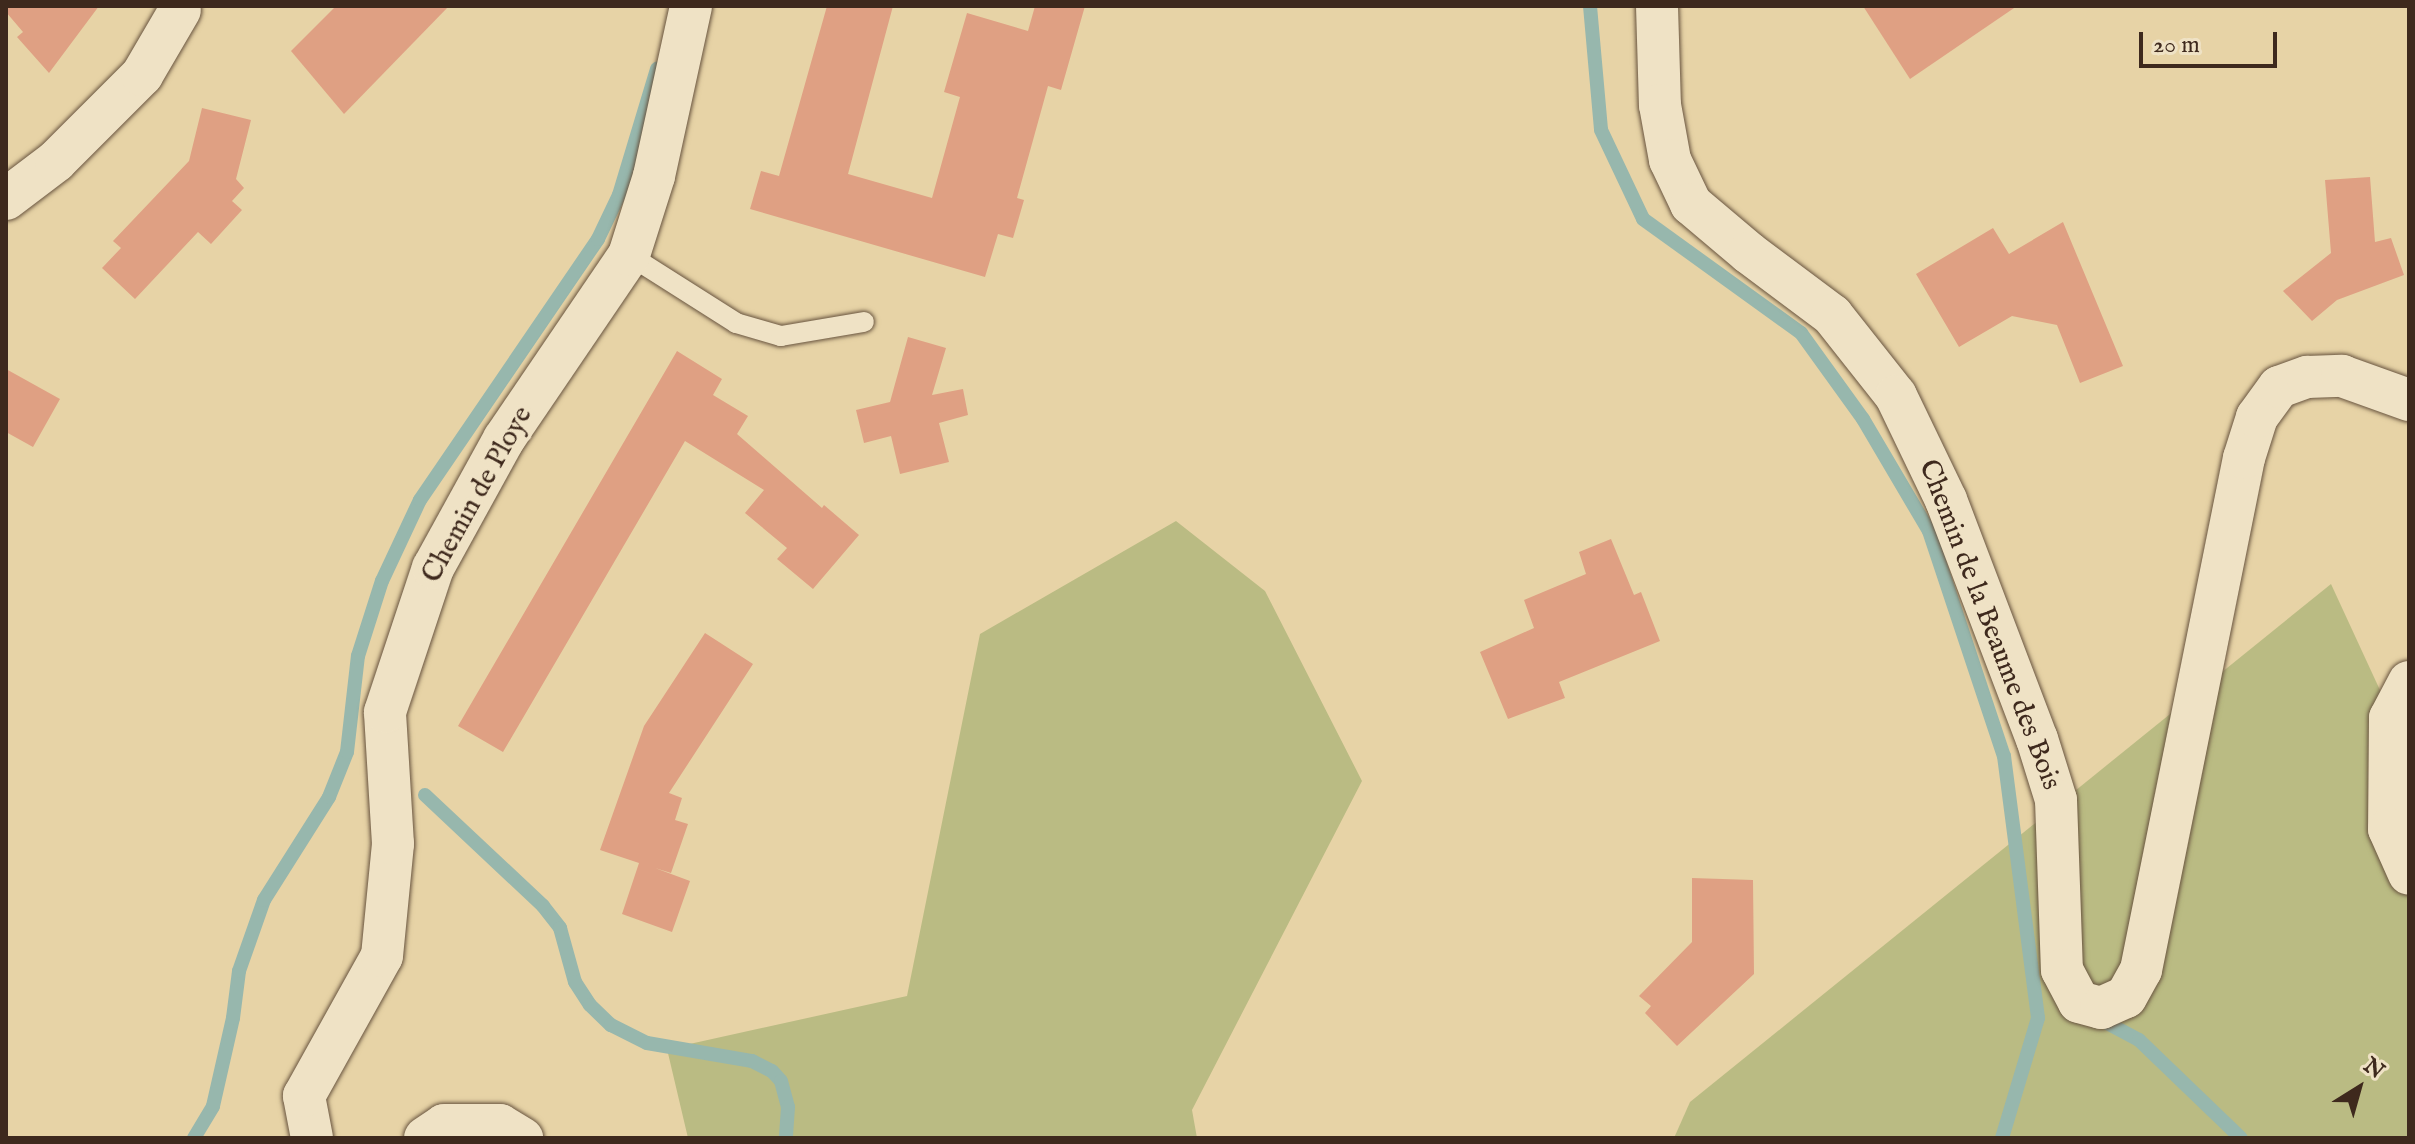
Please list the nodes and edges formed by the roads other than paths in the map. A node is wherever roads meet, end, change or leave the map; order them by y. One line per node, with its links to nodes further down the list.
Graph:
1 (691, 6): 5 (street, Chemin de Ploye)
2 (1657, 6): 7 (street, Chemin de la Beaume des Bois)
3 (180, 10): 4 (street)
4 (6, 199)
5 (629, 255): 6 (lane); 10 (street, Chemin de Ploye)
6 (864, 322)
7 (2409, 400)
8 (2409, 682): 9 (street)
9 (2409, 874)
10 (312, 1138)
11 (425, 1138): 12 (street)
12 (522, 1138)

